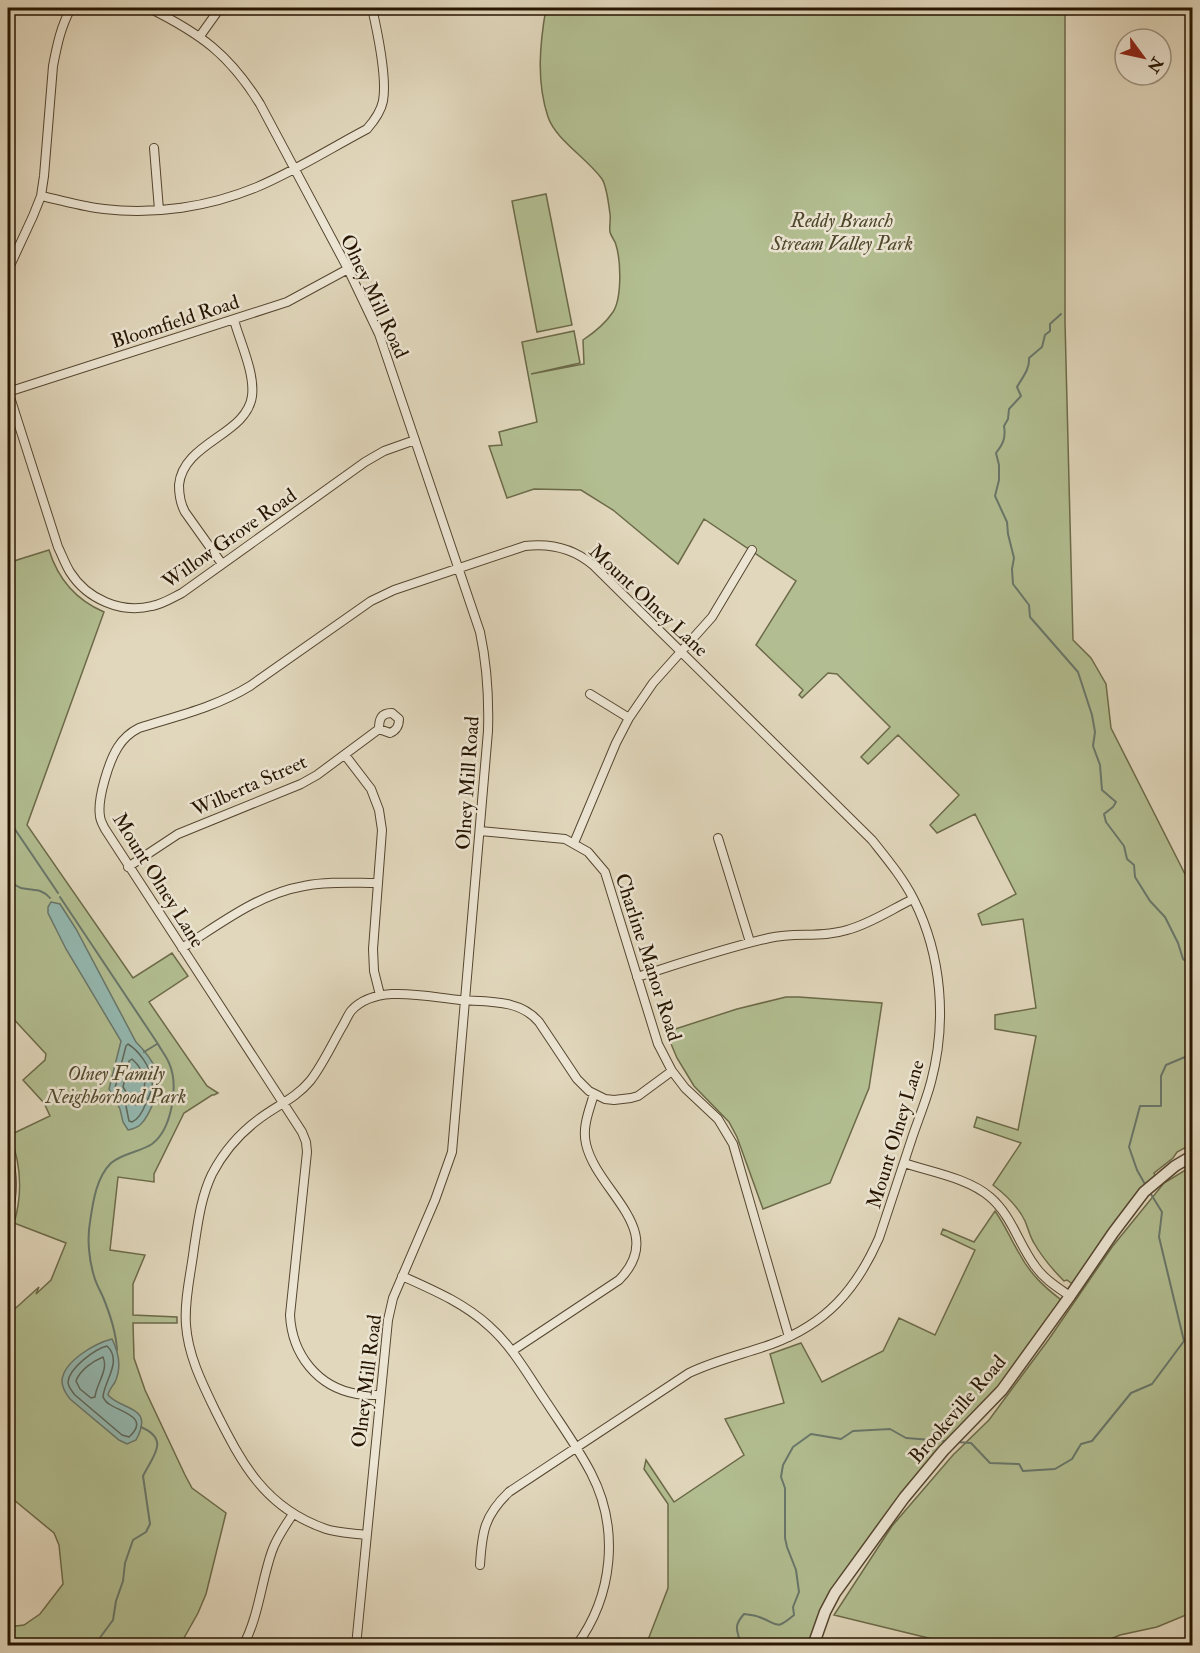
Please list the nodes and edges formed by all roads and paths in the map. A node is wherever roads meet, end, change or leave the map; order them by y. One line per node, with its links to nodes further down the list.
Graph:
1 (71, 8): 8 (street)
2 (149, 8): 5 (street, Olney Mill Road)
3 (220, 8): 5 (street)
4 (372, 8): 7 (street)
5 (200, 36): 7 (street, Olney Mill Road)
6 (154, 148): 9 (street)
7 (294, 168): 9 (street); 10 (street, Olney Mill Road)
8 (40, 196): 9 (street); 11 (street)
9 (159, 210)
10 (348, 269): 12 (street, Bloomfield Road); 14 (street, Olney Mill Road)
11 (8, 270)
12 (234, 320): 13 (street, Bloomfield Road); 16 (street)
13 (8, 392): 16 (street, Willow Grove Road)
14 (415, 441): 16 (street, Willow Grove Road); 17 (street, Olney Mill Road)
15 (753, 550): 18 (street)
16 (222, 564)
17 (459, 568): 18 (street, Mount Olney Lane); 23 (street, Olney Mill Road); 26 (street, Mount Olney Lane)
18 (682, 652): 20 (street); 28 (street, Mount Olney Lane)
19 (591, 694): 20 (street)
20 (629, 718): 25 (street)
21 (379, 729): 22 (street, Wilberta Street)
22 (345, 755): 26 (street, Wilberta Street); 27 (street)
23 (480, 831): 25 (street, Charline Manor Road); 33 (street, Olney Mill Road)
24 (718, 838): 29 (street)
25 (574, 843): 31 (street, Charline Manor Road)
26 (128, 867): 30 (street, Mount Olney Lane)
27 (378, 883): 30 (street); 32 (street)
28 (913, 898): 29 (street); 39 (street, Mount Olney Lane)
29 (750, 942): 31 (street)
30 (182, 948): 36 (street, Mount Olney Lane)
31 (637, 976): 34 (street, Charline Manor Road)
32 (380, 995): 33 (street); 36 (street)
33 (466, 1000): 35 (street); 41 (street, Olney Mill Road)
34 (672, 1071): 35 (street); 43 (street, Charline Manor Road)
35 (594, 1094): 44 (street)
36 (283, 1103): 45 (street, Mount Olney Lane); 47 (street)
37 (8, 1154): 40 (street)
38 (1192, 1156): 42 (street, Brookeville Road)
39 (904, 1163): 42 (street); 43 (street, Mount Olney Lane)
40 (8, 1215)
41 (402, 1276): 44 (street); 45 (street, Olney Mill Road)
42 (1070, 1296): 53 (street, Brookeville Road)
43 (789, 1337): 46 (street, Mount Olney Lane)
44 (512, 1351): 46 (street)
45 (380, 1395): 48 (street, Olney Mill Road)
46 (576, 1447): 49 (street, Mount Olney Lane); 52 (street)
47 (293, 1514): 48 (street); 50 (street)
48 (366, 1535): 51 (street, Olney Mill Road)
49 (480, 1565)
50 (243, 1646)
51 (356, 1646)
52 (576, 1646)
53 (813, 1646)

